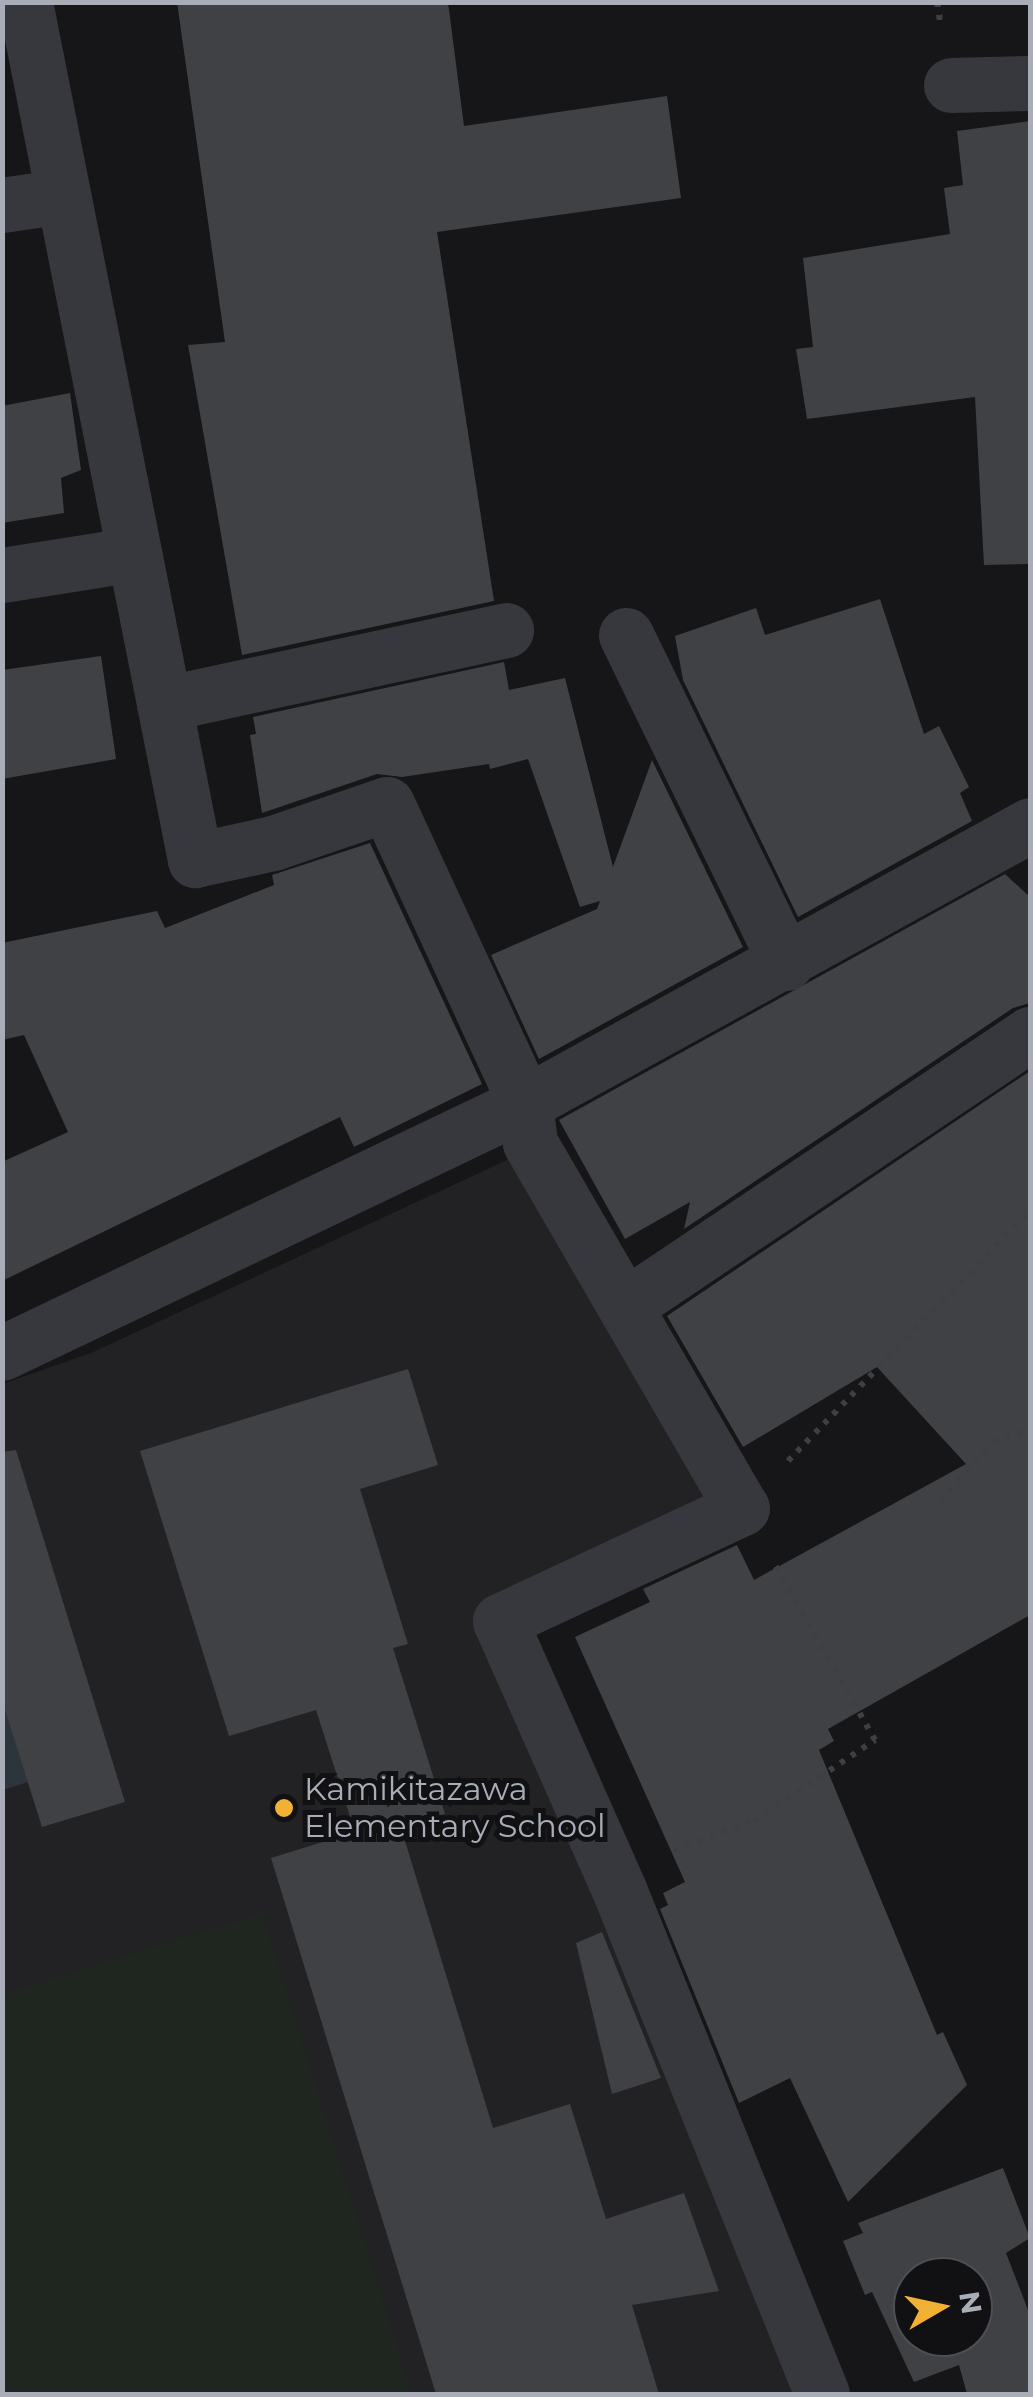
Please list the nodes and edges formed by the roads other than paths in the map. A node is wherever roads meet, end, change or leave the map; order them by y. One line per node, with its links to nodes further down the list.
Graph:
1 (25, 2): 4 (street)
2 (1030, 83): 3 (street)
3 (951, 85)
4 (63, 196): 5 (street); 6 (street)
5 (2, 204)
6 (134, 554): 7 (street); 10 (street)
7 (2, 575)
8 (506, 630): 10 (street)
9 (626, 635): 12 (street)
10 (164, 704): 14 (street)
11 (1030, 827): 12 (street)
12 (786, 962): 14 (street)
13 (1030, 1034): 15 (street)
14 (525, 1103): 15 (street); 16 (street)
15 (624, 1306): 17 (street)
16 (2, 1352)
17 (822, 2394)

